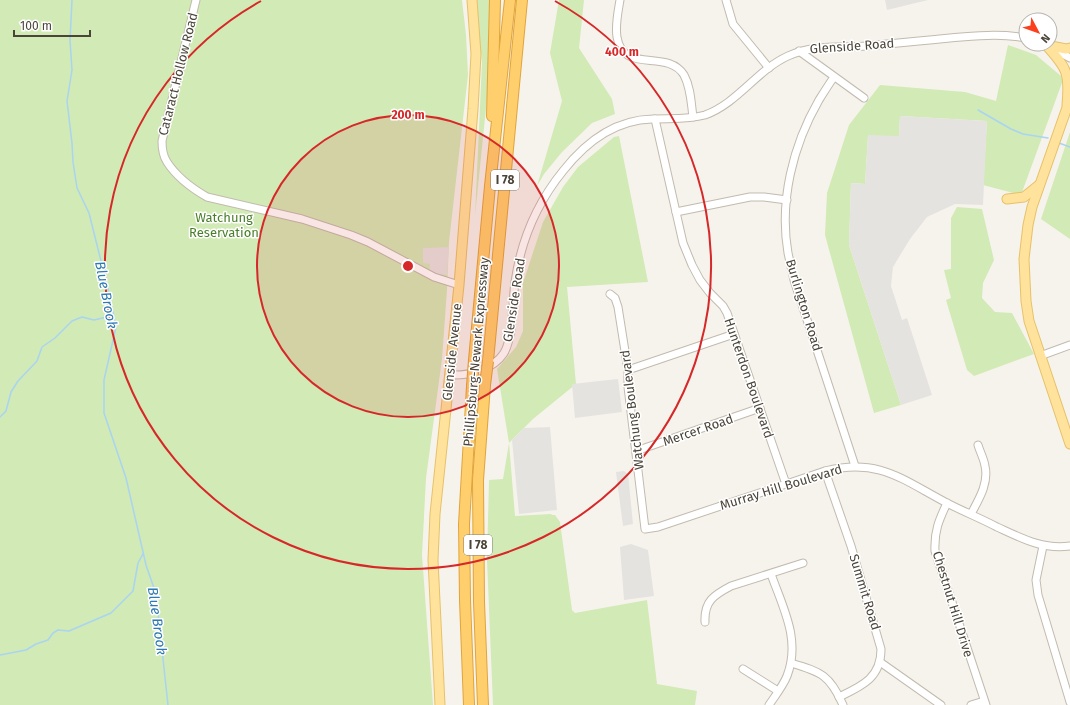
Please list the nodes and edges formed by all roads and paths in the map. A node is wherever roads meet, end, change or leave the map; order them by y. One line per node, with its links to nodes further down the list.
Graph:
1 (196, 0): 26 (street, Cataract Hollow Road)
2 (472, 0): 26 (main road, Glenside Avenue)
3 (495, 0): 22 (highway)
4 (510, 0): 22 (highway, Phillipsburg-Newark Expressway / I 78)
5 (522, 0): 57 (highway, Phillipsburg-Newark Expressway / I 78, bridge)
6 (620, 0): 19 (street)
7 (726, 0): 15 (street)
8 (1018, 37): 11 (street, Glenside Road)
9 (1058, 47): 10 (main road)
10 (1070, 48)
11 (799, 51): 15 (street, Glenside Road); 16 (street)
12 (1052, 52): 18 (main road)
13 (1058, 52): 14 (street)
14 (1070, 58)
15 (769, 68): 19 (street, Glenside Road)
16 (834, 77): 17 (street); 23 (street, Burlington Road)
17 (864, 98)
18 (1069, 103): 21 (main road)
19 (693, 117): 20 (street, Glenside Road)
20 (655, 119): 25 (street, Hunterdon Boulevard); 32 (street, Glenside Road)
21 (1039, 185): 24 (main road); 30 (main road)
22 (490, 186): 56 (highway, Phillipsburg-Newark Expressway / I 78, bridge)
23 (787, 200): 25 (street); 37 (street, Burlington Road)
24 (1007, 200)
25 (676, 212): 28 (street, Hunterdon Boulevard)
26 (459, 285): 32 (main road, Glenside Avenue)
27 (610, 294): 31 (street, Watchung Boulevard)
28 (734, 334): 31 (street); 33 (street, Hunterdon Boulevard)
29 (1070, 345): 30 (street)
30 (1040, 356): 34 (main road)
31 (628, 370): 36 (street, Watchung Boulevard)
32 (450, 375): 55 (main road, Glenside Avenue)
33 (760, 408): 36 (street, Mercer Road); 39 (street, Hunterdon Boulevard)
34 (1070, 444)
35 (978, 445): 41 (street)
36 (636, 451): 42 (street, Watchung Boulevard)
37 (855, 466): 38 (street, Murray Hill Boulevard); 40 (street, Murray Hill Boulevard)
38 (824, 471): 39 (street, Murray Hill Boulevard); 48 (street, Summit Road)
39 (786, 484): 42 (street, Murray Hill Boulevard)
40 (947, 503): 41 (street, Murray Hill Boulevard); 54 (street, Chestnut Hill Drive)
41 (971, 514): 43 (street, Murray Hill Boulevard)
42 (645, 529)
43 (1043, 546): 44 (street, Murray Hill Boulevard); 53 (street)
44 (1070, 546)
45 (803, 563): 46 (street)
46 (771, 574): 47 (street); 49 (street)
47 (705, 622)
48 (880, 662): 52 (street); 60 (street)
49 (791, 663): 51 (street); 52 (street)
50 (743, 669): 51 (street)
51 (778, 691): 58 (street)
52 (840, 697): 59 (street)
53 (1070, 702)
54 (985, 703): 61 (street)
55 (440, 705)
56 (469, 705)
57 (483, 705)
58 (769, 705)
59 (843, 705)
60 (940, 705)
61 (971, 705)

